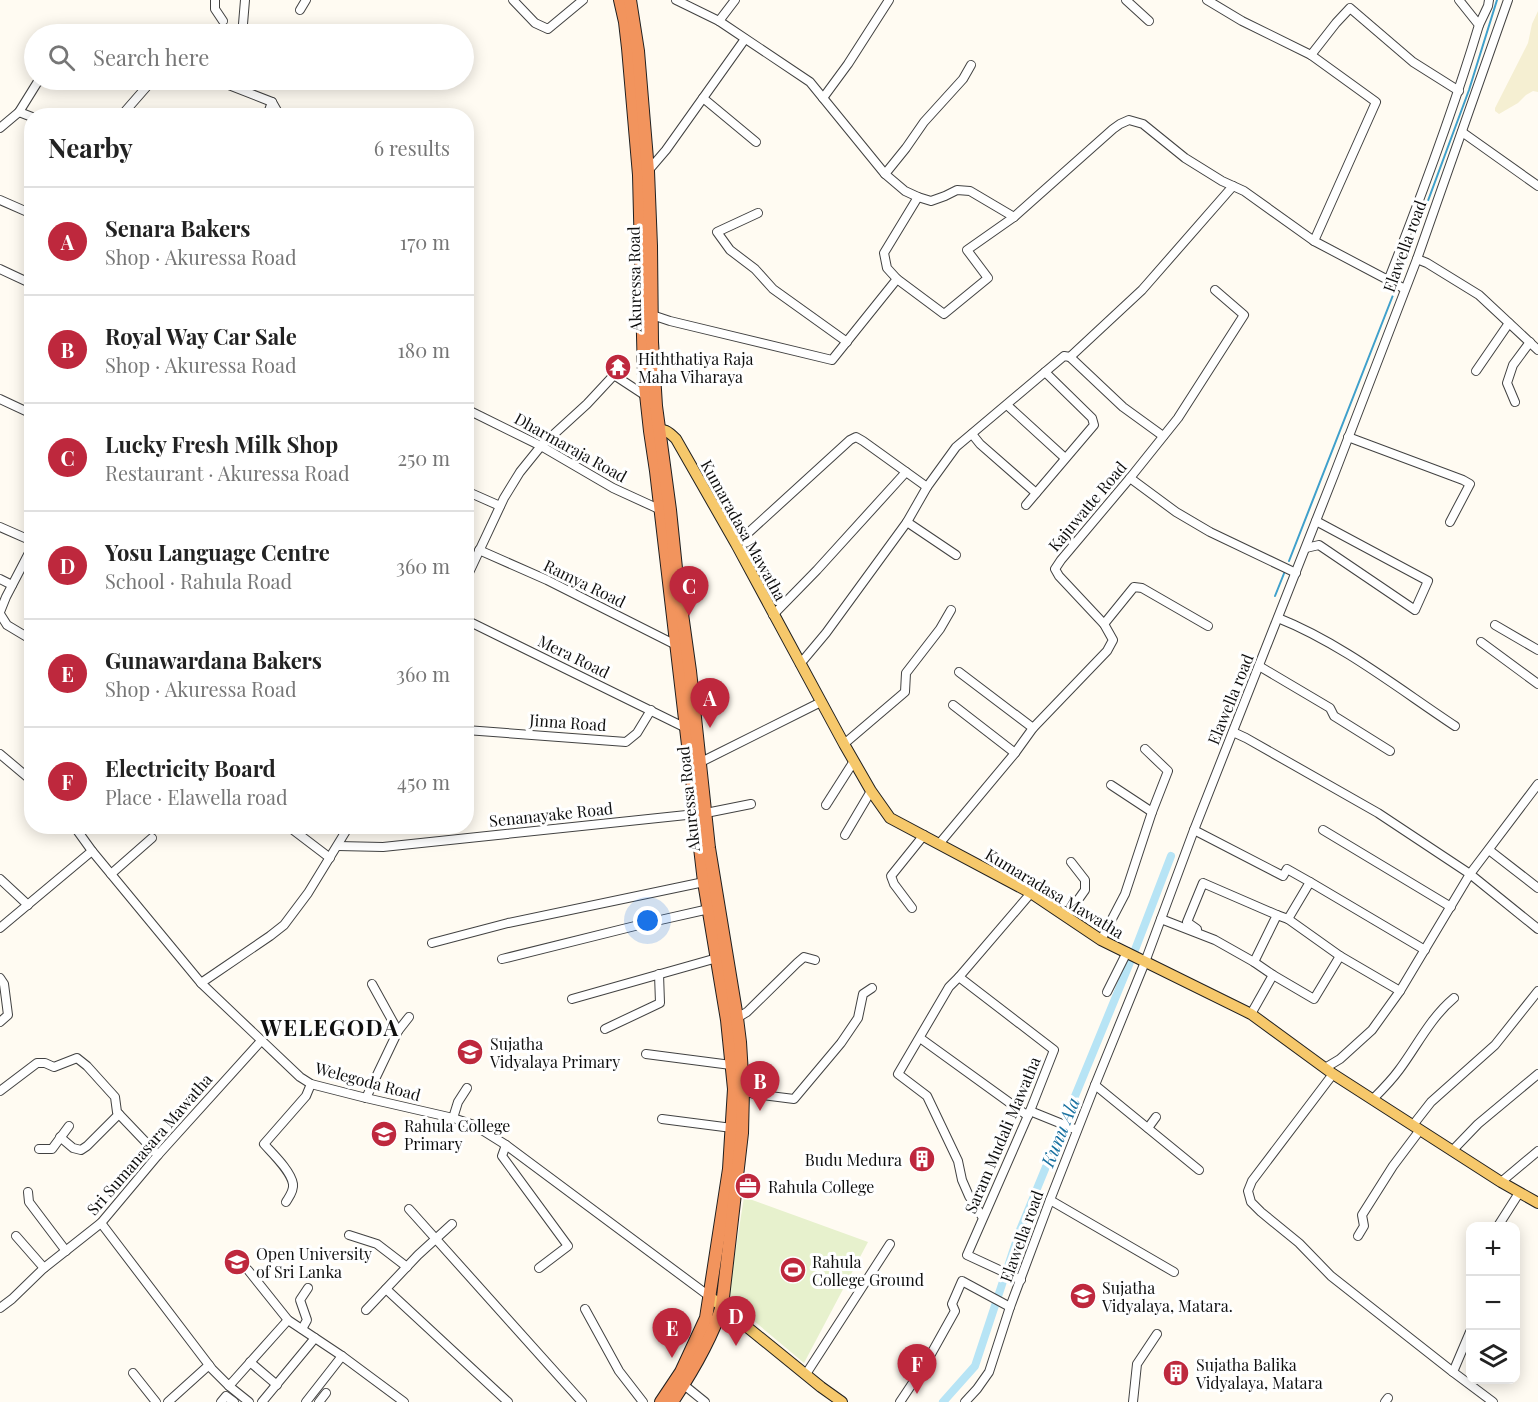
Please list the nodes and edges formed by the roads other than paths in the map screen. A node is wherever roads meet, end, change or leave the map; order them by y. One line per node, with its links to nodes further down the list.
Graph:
1 (215, 0): 17 (street)
2 (245, 0): 20 (street)
3 (306, 0): 16 (street)
4 (513, 0): 5 (street)
5 (583, 0)
6 (620, 0): 50 (highway, Akuressa Road)
7 (630, 0): 40 (highway, Akuressa Road)
8 (676, 0): 18 (street)
9 (735, 0): 18 (street)
10 (889, 0): 30 (street)
11 (1126, 0): 19 (street)
12 (1207, 0): 23 (street)
13 (1459, 0): 21 (street)
14 (1489, 0): 21 (street)
15 (1508, 0): 38 (street, Elawella road)
16 (300, 10)
17 (223, 21)
18 (719, 21): 22 (street)
19 (1149, 21)
20 (243, 24)
21 (1479, 25): 28 (street)
22 (745, 39): 29 (street); 30 (street)
23 (1311, 55): 28 (street); 49 (street)
24 (971, 65): 41 (street)
25 (33, 90): 35 (street)
26 (144, 90): 32 (street)
27 (241, 90): 31 (street)
28 (1459, 91): 55 (street)
29 (703, 98): 39 (street); 40 (street)
30 (823, 98): 41 (street)
31 (272, 102): 33 (street); 34 (street)
32 (129, 108)
33 (270, 108)
34 (275, 108)
35 (19, 112): 36 (street); 37 (street)
36 (24, 114)
37 (0, 128)
38 (1462, 132): 43 (street); 51 (street, Elawella road)
39 (756, 142)
40 (648, 171): 50 (highway, Akuressa Road)
41 (885, 174): 44 (street)
42 (1233, 186): 48 (street); 49 (street); 63 (street)
43 (1538, 186)
44 (918, 197): 48 (street); 53 (street)
45 (0, 200): 46 (street)
46 (24, 210)
47 (758, 213): 60 (street)
48 (1014, 217): 53 (street)
49 (1314, 241): 55 (street)
50 (646, 246): 58 (highway, Akuressa Road); 66 (highway, Akuressa Road)
51 (1417, 258): 56 (street, Elawella road); 59 (street)
52 (0, 269): 54 (street)
53 (897, 279): 60 (street)
54 (24, 280)
55 (1388, 281): 56 (street)
56 (1405, 289): 75 (street, Elawella road)
57 (1215, 291): 74 (street, Kajuwatte Road)
58 (652, 315): 60 (street); 72 (highway, Akuressa Road)
59 (1509, 323): 61 (street); 64 (street)
60 (847, 342)
61 (1530, 342): 62 (street); 68 (street)
62 (1538, 350)
63 (1070, 357): 65 (street); 74 (street)
64 (1476, 371)
65 (1045, 372): 69 (street); 77 (street)
66 (646, 396): 72 (highway, Akuressa Road); 76 (street)
67 (0, 399): 70 (street)
68 (1515, 402)
69 (1007, 405): 73 (street); 77 (street)
70 (24, 410)
71 (474, 413): 76 (street, Dharmaraja Road)
72 (655, 430): 85 (highway, Akuressa Road); 91 (main road, Kumaradasa Mawatha); 119 (highway, Akuressa Road)
73 (972, 434): 80 (street); 81 (street)
74 (1163, 436): 79 (street, Kajuwatte Road)
75 (1348, 436): 86 (street, Elawella road); 88 (street)
76 (541, 446): 84 (street); 85 (street, Dharmaraja Road)
77 (1065, 458): 81 (street)
78 (906, 472): 80 (street); 91 (street); 102 (street)
79 (1130, 478): 97 (street); 105 (street, Kajuwatte Road)
80 (927, 487): 87 (street)
81 (1036, 493): 83 (street)
82 (474, 495): 84 (street)
83 (1026, 505)
84 (500, 506): 93 (street)
85 (661, 510): 110 (highway, Akuressa Road)
86 (1316, 521): 92 (street, Elawella road); 92 (street)
87 (907, 522): 94 (street); 112 (street)
88 (1450, 522)
89 (0, 527): 90 (street)
90 (24, 538)
91 (736, 544): 102 (main road, Kumaradasa Mawatha)
92 (1306, 548): 97 (street, Elawella road)
93 (479, 550): 95 (street); 110 (street, Ramya Road)
94 (956, 555)
95 (474, 561)
96 (24, 562): 99 (street)
97 (1296, 573): 103 (street, Elawella road)
98 (0, 579): 99 (street)
99 (12, 585): 101 (street)
100 (951, 610): 124 (street)
101 (0, 613): 108 (street)
102 (773, 615): 112 (main road, Kumaradasa Mawatha)
103 (1278, 618): 113 (street, Elawella road); 120 (street)
104 (474, 624): 118 (street, Mera Road)
105 (1104, 624): 107 (street); 121 (street)
106 (1495, 625): 111 (street)
107 (1208, 626)
108 (24, 635)
109 (1481, 642): 115 (street)
110 (676, 645): 119 (highway, Akuressa Road)
111 (1538, 650)
112 (800, 664): 116 (main road, Kumaradasa Mawatha)
113 (1259, 666): 123 (street, Elawella road); 126 (street)
114 (959, 672): 121 (street)
115 (1538, 684)
116 (821, 702): 124 (main road, Kumaradasa Mawatha); 130 (street)
117 (953, 705): 127 (street)
118 (651, 710): 119 (street, Mera Road); 122 (street, Jinna Road)
119 (691, 723): 130 (highway, Akuressa Road); 138 (highway, Akuressa Road)
120 (1455, 726)
121 (1033, 728): 127 (street)
122 (474, 731)
123 (1233, 732): 139 (street, Elawella road); 154 (street)
124 (844, 744): 129 (main road, Kumaradasa Mawatha)
125 (1145, 749): 137 (street)
126 (1390, 751)
127 (1015, 753): 147 (street)
128 (0, 754): 131 (street)
129 (854, 760): 134 (main road, Kumaradasa Mawatha); 136 (street)
130 (701, 762): 138 (highway, Akuressa Road)
131 (24, 774)
132 (1538, 784): 149 (street)
133 (1111, 785): 137 (street)
134 (871, 791): 144 (street); 145 (main road, Kumaradasa Mawatha)
135 (751, 804): 138 (street, Senanayake Road)
136 (826, 805)
137 (1152, 812): 172 (street)
138 (701, 813): 148 (street, Senanayake Road); 156 (highway, Akuressa Road); 168 (highway, Akuressa Road)
139 (1194, 830): 157 (street); 166 (street, Elawella road)
140 (1323, 830): 161 (street)
141 (80, 834): 150 (street, Welegoda Road)
142 (298, 834): 151 (street)
143 (345, 834): 148 (street)
144 (845, 835)
145 (924, 835): 147 (main road, Kumaradasa Mawatha); 162 (street)
146 (152, 838): 153 (street)
147 (939, 844): 159 (main road, Kumaradasa Mawatha)
148 (338, 846): 151 (street)
149 (1489, 850): 154 (street); 158 (street)
150 (92, 851): 153 (street, Welegoda Road); 160 (street)
151 (330, 858): 186 (street)
152 (1071, 862): 165 (street)
153 (111, 874): 186 (street, Welegoda Road)
154 (1470, 874): 161 (street); 170 (street)
155 (0, 879): 160 (street)
156 (704, 882): 163 (highway, Akuressa Road); 173 (street)
157 (1310, 882): 167 (street); 174 (street)
158 (1538, 888)
159 (1031, 893): 165 (main road, Kumaradasa Mawatha); 184 (street)
160 (28, 904): 169 (street)
161 (1451, 907): 174 (street)
162 (912, 908)
163 (709, 909): 168 (highway, Akuressa Road); 178 (street)
164 (1277, 915): 167 (street); 171 (street); 181 (street)
165 (1066, 917): 172 (main road, Kumaradasa Mawatha)
166 (1161, 919): 171 (street); 180 (street, Elawella road)
167 (1288, 919): 176 (street)
168 (717, 926): 177 (highway, Akuressa Road); 196 (highway, Akuressa Road)
169 (0, 928)
170 (1538, 929)
171 (1196, 933): 181 (street)
172 (1101, 940): 175 (main road, Kumaradasa Mawatha)
173 (432, 943)
174 (1425, 950): 189 (street)
175 (1127, 952): 180 (main road, Kumaradasa Mawatha); 191 (street)
176 (1340, 956): 183 (street); 189 (street)
177 (717, 958): 182 (street); 203 (highway, Akuressa Road)
178 (502, 959)
179 (815, 960): 196 (street)
180 (1145, 962): 194 (main road, Kumaradasa Mawatha); 207 (street, Elawella road)
181 (1254, 962): 183 (street)
182 (659, 974): 193 (street); 198 (street)
183 (1273, 975): 194 (street)
184 (959, 977): 200 (street); 213 (street, Saram Mudali Mawatha)
185 (0, 978): 197 (street)
186 (201, 983): 201 (street, Welegoda Road)
187 (372, 984): 199 (street)
188 (872, 988): 210 (street)
189 (1400, 991): 204 (street)
190 (1538, 991): 221 (street)
191 (1107, 993)
192 (1454, 998): 212 (street)
193 (572, 999)
194 (1251, 1014): 204 (main road, Kumaradasa Mawatha)
195 (409, 1017): 199 (street)
196 (737, 1018): 210 (highway, Akuressa Road)
197 (0, 1022)
198 (605, 1029)
199 (398, 1031): 211 (street)
200 (920, 1038): 213 (street); 237 (street)
201 (261, 1041): 206 (street, Welegoda Road); 228 (street, Sri Sumanasara Mawatha)
202 (646, 1054): 203 (street)
203 (731, 1065): 219 (highway, Akuressa Road)
204 (1329, 1071): 212 (main road, Kumaradasa Mawatha); 269 (street)
205 (1538, 1074): 226 (street)
206 (311, 1084): 211 (street, Welegoda Road); 234 (street)
207 (1095, 1085): 220 (street); 222 (street, Elawella road)
208 (467, 1088): 216 (street)
209 (0, 1091): 214 (street)
210 (743, 1091): 256 (highway, Akuressa Road)
211 (366, 1098): 216 (street, Welegoda Road)
212 (1373, 1099): 221 (main road, Kumaradasa Mawatha)
213 (1029, 1113): 222 (street); 237 (street, Saram Mudali Mawatha)
214 (119, 1114): 223 (street); 228 (street)
215 (1156, 1117): 220 (street)
216 (453, 1118): 224 (street, Welegoda Road)
217 (662, 1119): 219 (street)
218 (69, 1126): 223 (street)
219 (732, 1128): 255 (highway, Akuressa Road)
220 (1148, 1128): 229 (street)
221 (1417, 1128): 226 (main road, Kumaradasa Mawatha); 243 (street)
222 (1077, 1130): 233 (street, Elawella road)
223 (60, 1137): 225 (street)
224 (506, 1146): 249 (street); 255 (street, Welegoda Road)
225 (39, 1149)
226 (1452, 1150): 230 (main road, Kumaradasa Mawatha)
227 (1538, 1151): 230 (street)
228 (158, 1155): 239 (street, Sri Sumanasara Mawatha)
229 (1199, 1170)
230 (1501, 1182): 232 (main road, Kumaradasa Mawatha)
231 (28, 1192): 246 (street)
232 (1520, 1193): 235 (main road, Kumaradasa Mawatha); 238 (street)
233 (1050, 1200): 251 (street); 252 (street, Elawella road)
234 (286, 1202)
235 (1538, 1203)
236 (409, 1209): 244 (street)
237 (983, 1218): 252 (street, Saram Mudali Mawatha)
238 (1501, 1222)
239 (101, 1223): 246 (street, Sri Sumanasara Mawatha); 268 (street)
240 (452, 1224): 244 (street)
241 (349, 1235): 247 (street)
242 (16, 1236): 248 (street)
243 (1358, 1236)
244 (436, 1238): 247 (street); 286 (street)
245 (890, 1244): 271 (street)
246 (66, 1251): 248 (street, Sri Sumanasara Mawatha)
247 (407, 1267): 254 (street)
248 (44, 1268): 258 (street, Sri Sumanasara Mawatha)
249 (539, 1268)
250 (248, 1270): 261 (street)
251 (1174, 1272)
252 (1021, 1280): 257 (street, Elawella road)
253 (308, 1288): 262 (street)
254 (386, 1289): 260 (street); 285 (street)
255 (709, 1296): 256 (main road); 288 (highway, Akuressa Road)
256 (722, 1306): 271 (main road); 273 (highway, Akuressa Road)
257 (1010, 1307): 292 (street); 293 (street, Elawella road)
258 (0, 1308)
259 (585, 1309): 287 (street)
260 (366, 1310)
261 (288, 1320): 262 (street); 267 (street)
262 (302, 1329): 264 (street)
263 (1157, 1334): 294 (street)
264 (315, 1338): 266 (street); 272 (street)
265 (1466, 1341): 269 (street)
266 (342, 1356): 282 (street); 284 (street)
267 (250, 1362): 272 (street); 274 (street)
268 (208, 1365): 274 (street); 277 (street)
269 (1453, 1372): 295 (street)
270 (133, 1373): 276 (street)
271 (806, 1374): 291 (main road)
272 (277, 1385): 281 (street)
273 (684, 1385): 289 (highway, Akuressa Road); 290 (street)
274 (229, 1386): 280 (street)
275 (326, 1393): 283 (street)
276 (156, 1402)
277 (168, 1402)
278 (221, 1402): 279 (street)
279 (234, 1402)
280 (249, 1402)
281 (262, 1402)
282 (306, 1402)
283 (319, 1402)
284 (404, 1402)
285 (508, 1402)
286 (582, 1402)
287 (643, 1402)
288 (661, 1402)
289 (672, 1402)
290 (705, 1402)
291 (842, 1402)
292 (900, 1402)
293 (965, 1402)
294 (1132, 1402)
295 (1493, 1402)

